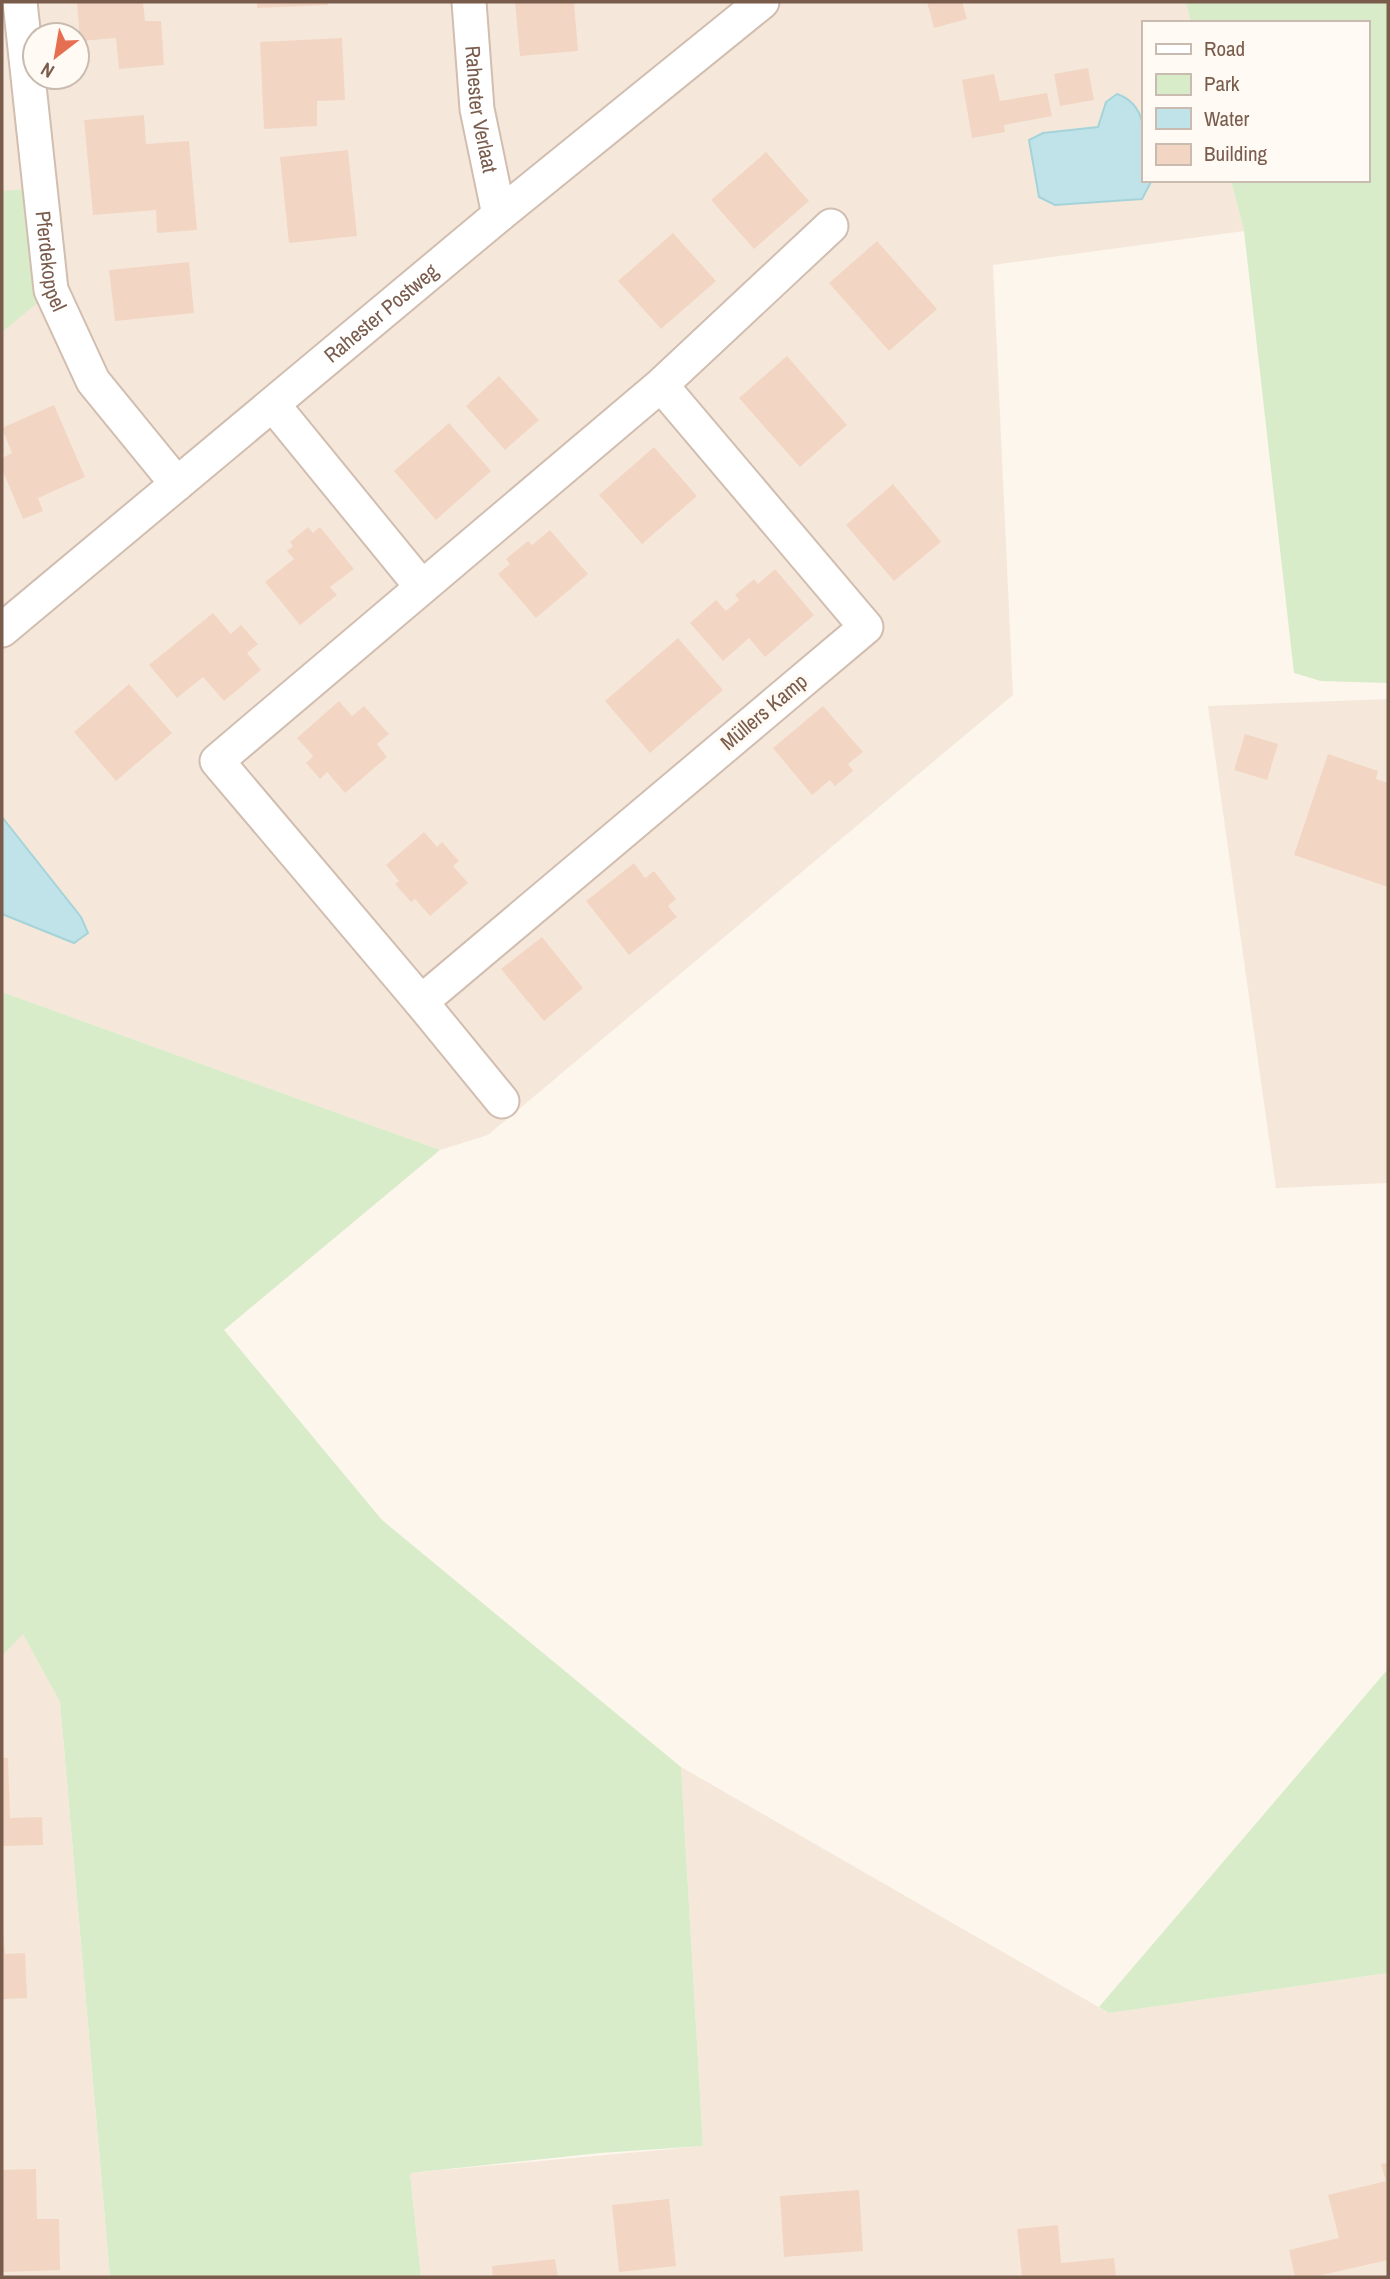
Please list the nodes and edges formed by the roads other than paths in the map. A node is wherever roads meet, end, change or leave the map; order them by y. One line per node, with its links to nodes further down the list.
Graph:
1 (20, 2): 8 (street, Pferdekoppel)
2 (469, 2): 4 (street, Rahester Verlaat)
3 (762, 2): 4 (street, Rahester Postweg)
4 (499, 215): 7 (street, Rahester Postweg)
5 (831, 226): 6 (street)
6 (661, 385): 9 (street); 11 (street, Müllers Kamp)
7 (274, 406): 8 (street, Rahester Postweg); 9 (street)
8 (177, 484): 10 (street, Rahester Postweg)
9 (421, 586): 11 (street)
10 (2, 630)
11 (421, 1002): 12 (street)
12 (502, 1101)

